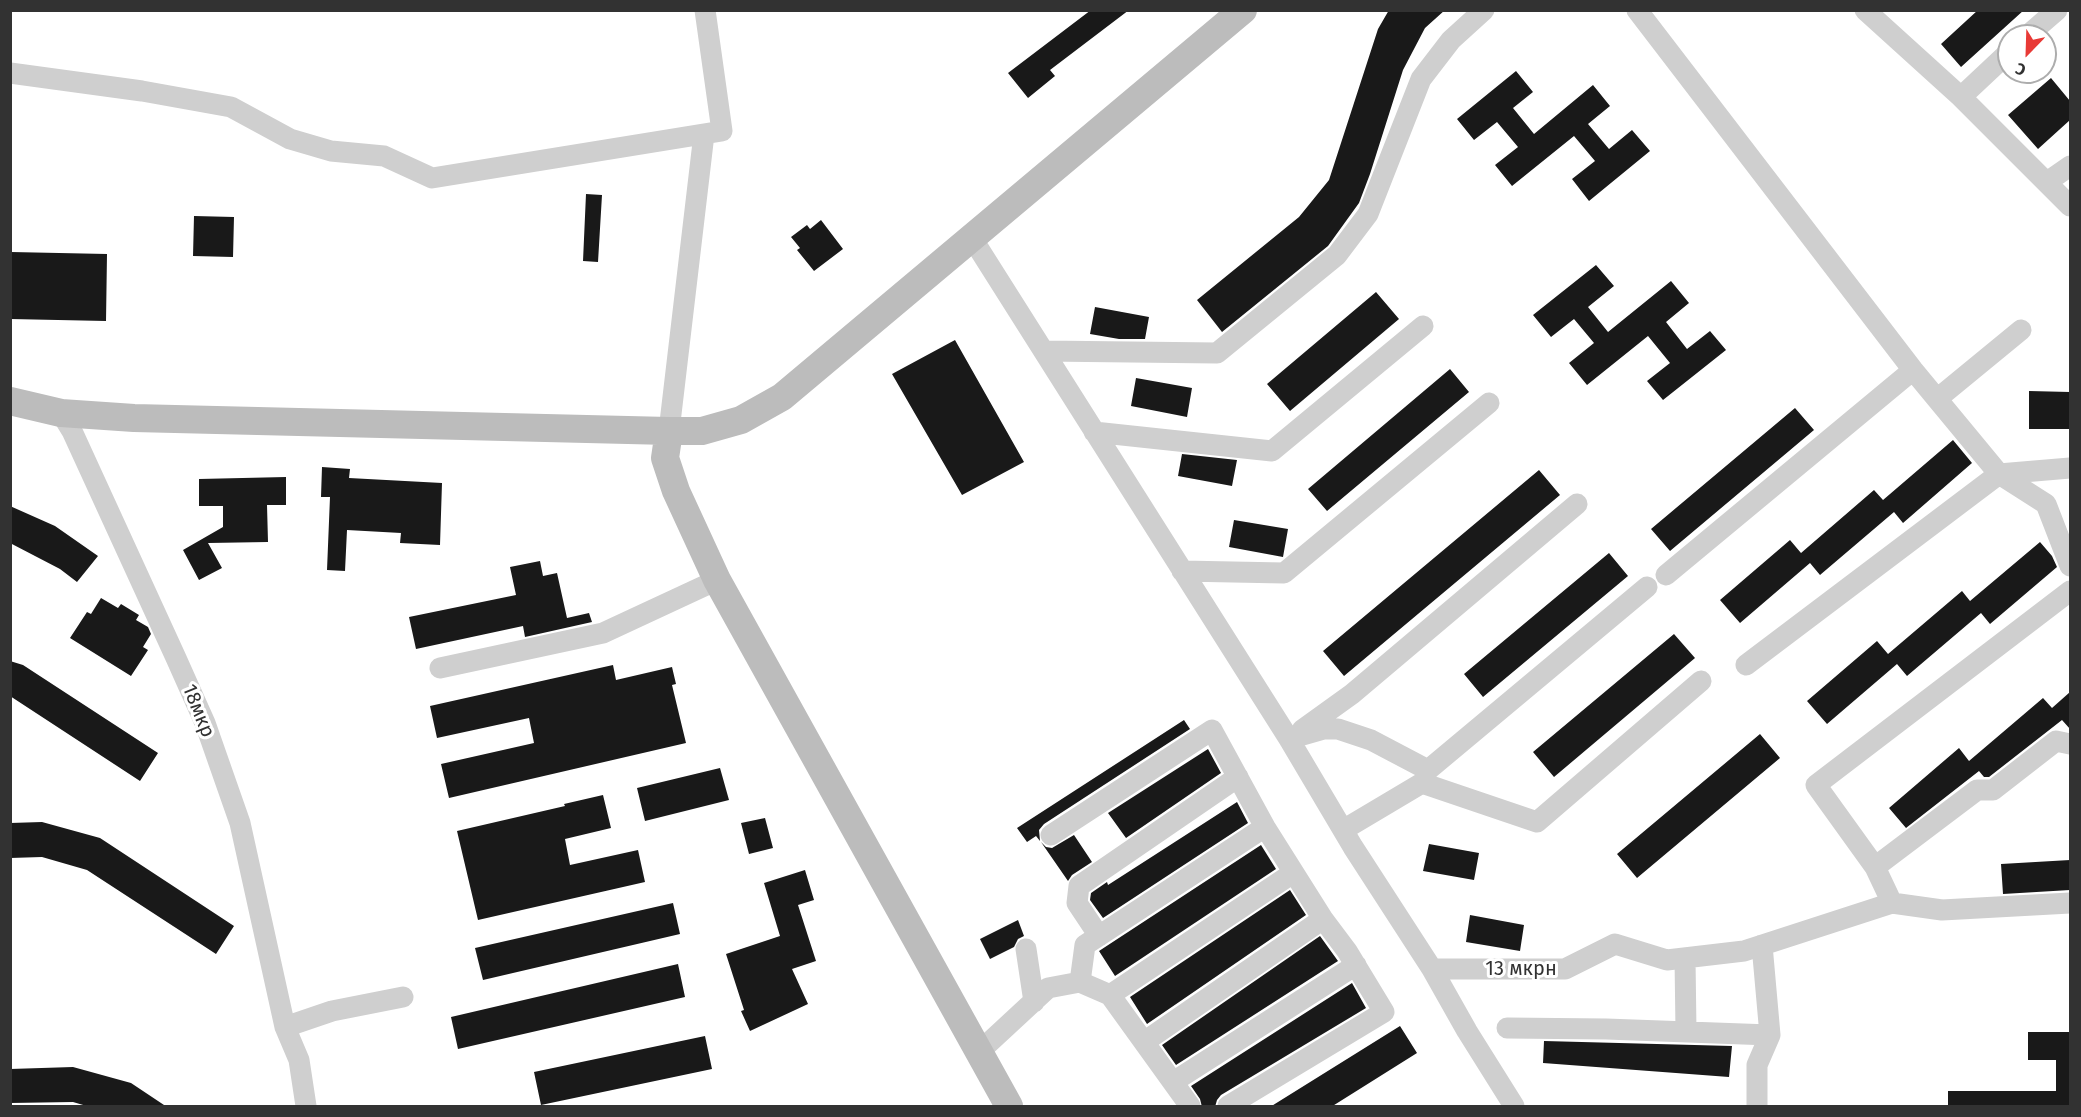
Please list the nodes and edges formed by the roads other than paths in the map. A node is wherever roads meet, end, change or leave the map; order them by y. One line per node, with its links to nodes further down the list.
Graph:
1 (705, 10): 11 (street)
2 (1244, 10): 15 (main road)
3 (1484, 10): 18 (street)
4 (1637, 10): 19 (street)
5 (1865, 10): 10 (street)
6 (2057, 10): 7 (street)
7 (2041, 24)
8 (1997, 63): 10 (street)
9 (10, 74): 11 (street)
10 (1961, 97): 13 (street)
11 (704, 134): 24 (street)
12 (2070, 166): 13 (street)
13 (2047, 182): 14 (street)
14 (2070, 206)
15 (972, 238): 18 (street); 24 (main road)
16 (1423, 326): 25 (street)
17 (2021, 330): 20 (street)
18 (1044, 351): 25 (street)
19 (1913, 370): 20 (street); 31 (street)
20 (1937, 399): 27 (street)
21 (10, 401): 23 (main road)
22 (1489, 403): 30 (street)
23 (61, 413): 24 (main road); 59 (street, 18мкр)
24 (669, 431): 32 (main road)
25 (1094, 432): 30 (street)
26 (2070, 468): 27 (street)
27 (1999, 474): 29 (street); 35 (street)
28 (1577, 504): 38 (street)
29 (2070, 566)
30 (1182, 571): 38 (street)
31 (1666, 575)
32 (717, 580): 36 (street); 64 (main road)
33 (1647, 587): 38 (street)
34 (2070, 591): 44 (street)
35 (1746, 665)
36 (440, 668)
37 (1701, 681): 42 (street)
38 (1289, 739): 42 (street)
39 (2070, 744): 44 (street)
40 (1238, 777): 41 (street); 43 (street); 49 (street)
41 (1265, 827): 45 (street); 49 (street)
42 (1343, 830): 54 (street)
43 (1051, 836)
44 (1875, 867): 46 (street)
45 (1293, 873): 48 (street); 56 (street)
46 (1892, 903): 47 (street); 50 (street, 13 мкрн)
47 (2070, 903)
48 (1323, 919): 53 (street); 63 (street)
49 (1099, 936): 55 (street)
50 (1771, 942): 52 (street, 13 мкрн); 62 (street)
51 (1026, 949): 58 (street)
52 (1685, 958): 54 (street, 13 мкрн); 61 (street)
53 (1356, 965): 65 (street); 69 (street)
54 (1432, 969): 70 (street)
55 (1080, 982): 56 (street); 58 (street)
56 (1110, 995): 63 (street)
57 (403, 997): 59 (street)
58 (1034, 1002): 64 (street)
59 (285, 1027): 66 (street, 18мкр)
60 (1507, 1028): 61 (street)
61 (1686, 1031): 62 (street)
62 (1770, 1035): 71 (street)
63 (1144, 1042): 65 (street)
64 (980, 1051): 67 (main road)
65 (1173, 1082): 68 (street)
66 (306, 1107)
67 (1009, 1107)
68 (1190, 1107)
69 (1228, 1107)
70 (1514, 1107)
71 (1757, 1107)

